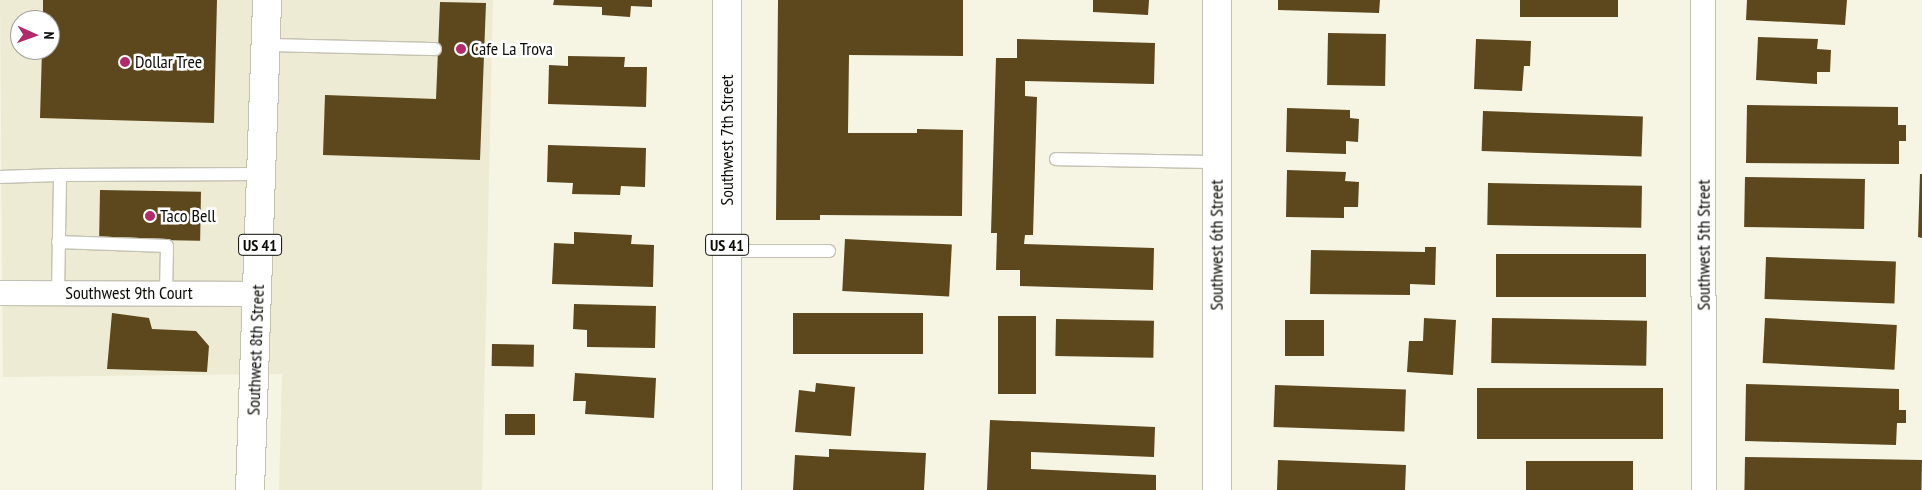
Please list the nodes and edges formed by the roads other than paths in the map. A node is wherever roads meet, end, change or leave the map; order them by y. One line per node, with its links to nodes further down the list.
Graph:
1 (266, 0): 5 (main road, Southwest 8th Street / US 41)
2 (727, 0): 13 (main road, Southwest 7th Street / US 41)
3 (1217, 0): 8 (main road, Southwest 6th Street)
4 (1703, 0): 22 (street, Southwest 5th Street)
5 (266, 44): 6 (lane); 9 (main road, Southwest 8th Street / US 41)
6 (435, 49)
7 (1056, 159): 8 (lane)
8 (1217, 162): 21 (main road, Southwest 6th Street)
9 (262, 174): 10 (lane); 18 (main road, Southwest 8th Street / US 41)
10 (60, 175): 11 (lane); 12 (lane)
11 (0, 177)
12 (58, 242): 16 (lane); 17 (lane)
13 (727, 250): 14 (lane); 20 (main road, Southwest 7th Street / US 41)
14 (829, 251)
15 (0, 293): 16 (street, Southwest 9th Court)
16 (58, 293): 17 (street, Southwest 9th Court)
17 (166, 294): 18 (street, Southwest 9th Court)
18 (258, 294): 19 (main road, Southwest 8th Street / US 41)
19 (250, 490)
20 (727, 490)
21 (1217, 490)
22 (1704, 490)

